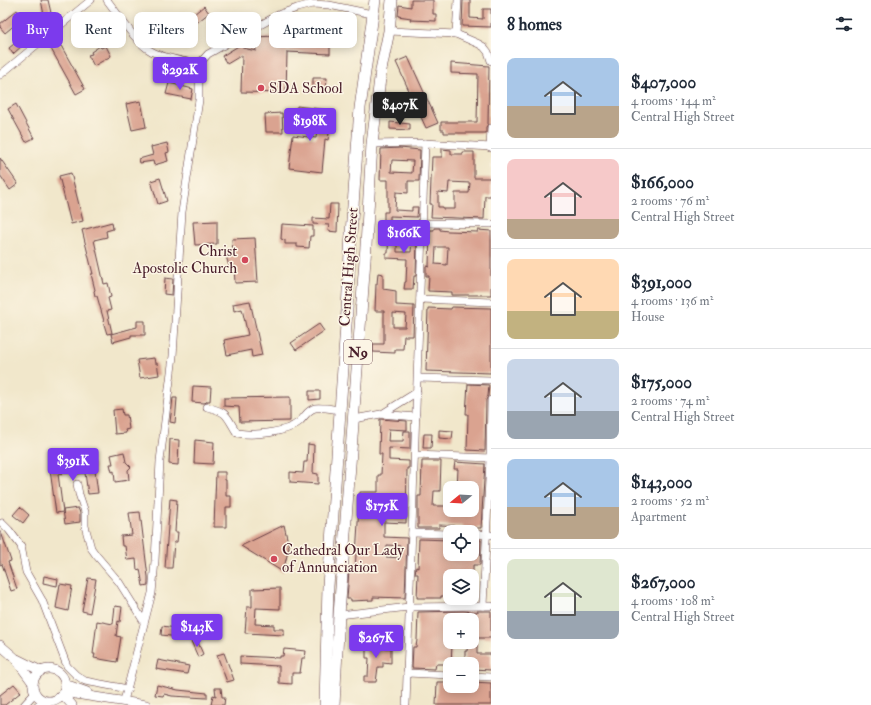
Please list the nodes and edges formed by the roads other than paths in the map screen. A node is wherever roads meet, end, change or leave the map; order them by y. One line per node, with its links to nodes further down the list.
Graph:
1 (91, 0): 11 (street)
2 (107, 0): 10 (street)
3 (375, 0): 6 (highway, Central High Street / N9)
4 (392, 0): 7 (highway, Central High Street / N9)
5 (458, 0): 8 (street)
6 (372, 14): 10 (street); 20 (highway, Central High Street / N9)
7 (389, 31): 8 (street); 14 (highway, Central High Street / N9)
8 (456, 34): 9 (street)
9 (491, 61)
10 (199, 64): 43 (street)
11 (0, 75)
12 (491, 128): 15 (street)
13 (425, 143): 14 (street); 15 (street); 16 (street)
14 (372, 144): 21 (highway, Central High Street / N9)
15 (491, 148)
16 (422, 222): 17 (street); 18 (street)
17 (491, 224)
18 (420, 300): 19 (street); 22 (street)
19 (491, 302)
20 (347, 310): 21 (highway); 27 (highway, Central High Street / N9)
21 (360, 318): 30 (highway, Central High Street / N9)
22 (418, 378): 23 (street); 24 (street)
23 (491, 380)
24 (417, 392): 28 (street); 29 (street)
25 (491, 400): 32 (street)
26 (206, 407): 27 (street)
27 (340, 410): 63 (highway, Central High Street / N9)
28 (381, 414): 29 (street); 30 (street)
29 (416, 417): 31 (street)
30 (354, 419): 42 (highway, Central High Street / N9)
31 (415, 455): 32 (street); 35 (street)
32 (490, 458): 38 (street)
33 (77, 484): 43 (street)
34 (2, 523): 52 (street)
35 (412, 533): 36 (street); 41 (street)
36 (443, 534)
37 (479, 534): 38 (street)
38 (489, 535): 39 (street)
39 (482, 606): 40 (street); 41 (street)
40 (491, 606)
41 (409, 607): 42 (street); 47 (street)
42 (339, 615): 64 (highway, Central High Street / N9)
43 (144, 622): 52 (street)
44 (0, 645): 45 (street)
45 (14, 657): 46 (street); 51 (street)
46 (41, 671): 51 (street); 53 (street)
47 (407, 673): 48 (street); 65 (street)
48 (443, 675)
49 (479, 676): 50 (street)
50 (491, 677)
51 (33, 683): 54 (street)
52 (128, 689): 56 (street)
53 (63, 690): 55 (street); 57 (street); 60 (street)
54 (35, 693): 57 (street); 58 (street)
55 (105, 698): 56 (street); 61 (street)
56 (124, 701): 62 (street)
57 (53, 702): 59 (street)
58 (24, 705)
59 (38, 705)
60 (72, 705)
61 (87, 705)
62 (146, 705)
63 (325, 705)
64 (334, 705)
65 (406, 705)

